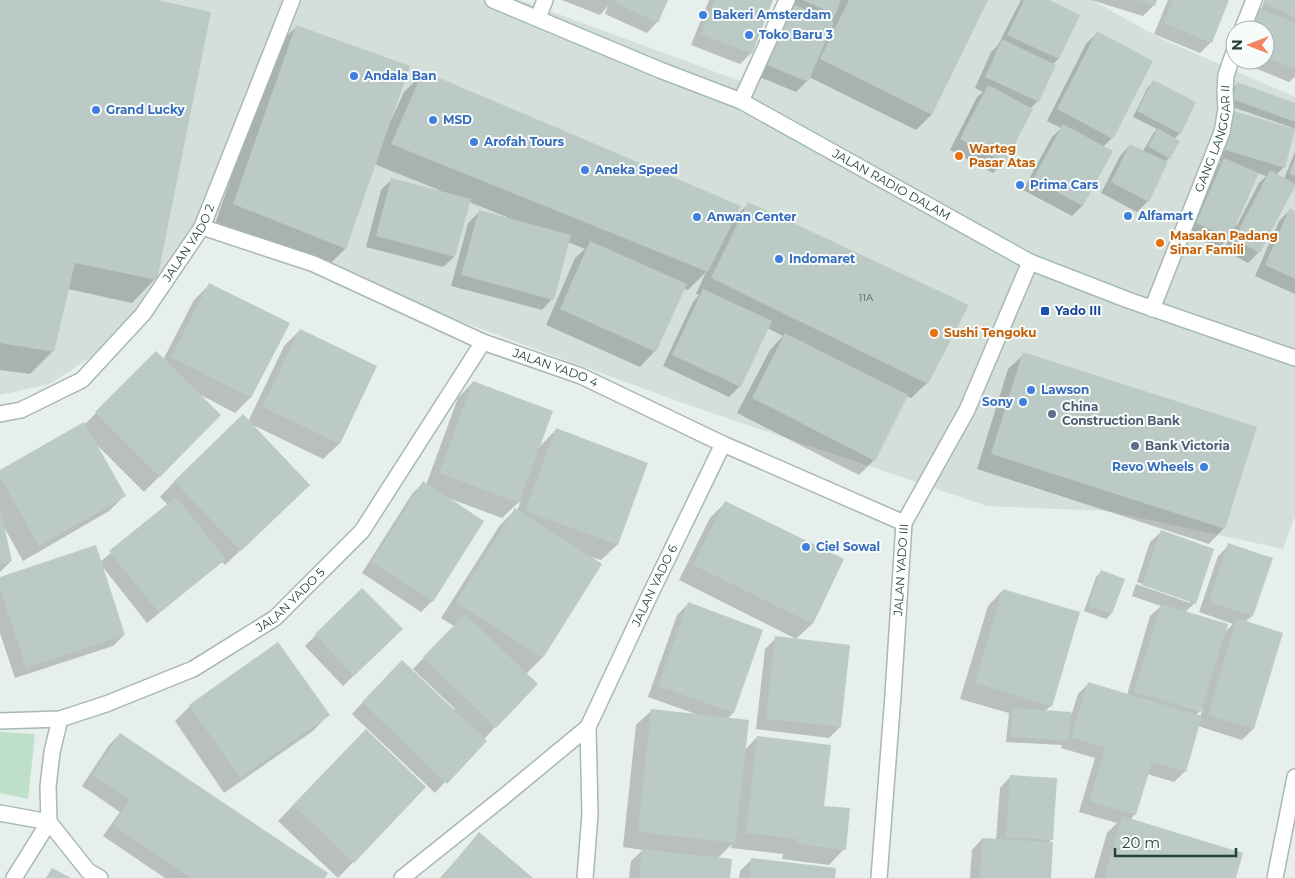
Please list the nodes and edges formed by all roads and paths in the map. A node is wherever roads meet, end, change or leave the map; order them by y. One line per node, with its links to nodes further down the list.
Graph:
1 (292, 0): 10 (street, JALAN YADO 2)
2 (493, 0): 6 (street, JALAN RADIO DALAM)
3 (545, 0): 6 (street)
4 (787, 0): 9 (street)
5 (1254, 0): 7 (street)
6 (538, 18): 9 (street, JALAN RADIO DALAM)
7 (1246, 20)
8 (1228, 70): 12 (street, GANG LANGGAR II)
9 (741, 101): 11 (street, JALAN RADIO DALAM)
10 (202, 227): 13 (street, JALAN YADO 4); 15 (street, JALAN YADO 2)
11 (1030, 262): 12 (street, JALAN RADIO DALAM); 17 (street, JALAN YADO III)
12 (1152, 309): 14 (street, JALAN RADIO DALAM)
13 (483, 342): 16 (street, JALAN YADO 4); 18 (street, JALAN YADO 5)
14 (1295, 358)
15 (0, 414)
16 (723, 444): 17 (street, JALAN YADO 4); 20 (street, JALAN YADO 6)
17 (904, 523): 28 (street, JALAN YADO III)
18 (60, 719): 19 (street, JALAN YADO 5); 23 (street)
19 (0, 721)
20 (588, 727): 26 (street, JALAN YADO 6); 27 (street, JALAN YADO 6)
21 (1295, 779): 29 (street)
22 (0, 812): 23 (street)
23 (49, 822): 24 (street); 25 (street)
24 (14, 878)
25 (100, 878)
26 (402, 878)
27 (585, 878)
28 (879, 878)
29 (1275, 878)

